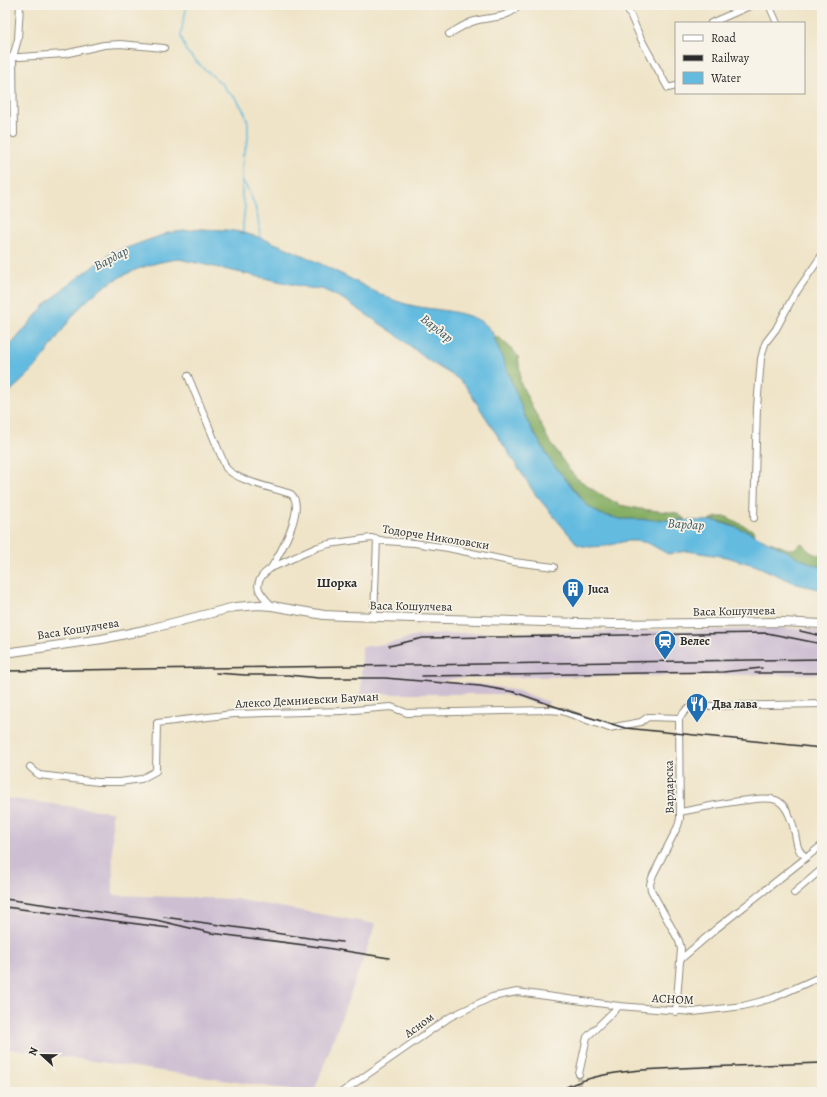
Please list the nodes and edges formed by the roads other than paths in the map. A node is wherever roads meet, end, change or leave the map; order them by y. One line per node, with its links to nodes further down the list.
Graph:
1 (20, 5): 10 (street)
2 (513, 5): 8 (street)
3 (626, 5): 12 (street)
4 (752, 5): 6 (street)
5 (769, 5): 7 (street)
6 (713, 22)
7 (777, 22)
8 (449, 34)
9 (164, 48): 10 (street)
10 (14, 57): 11 (street); 13 (street)
11 (5, 58)
12 (675, 86)
13 (14, 134)
14 (822, 255): 16 (street)
15 (188, 376): 19 (street)
16 (754, 518)
17 (377, 539): 18 (street, Тодорче Николовски); 19 (street, Тодорче Николовски); 21 (street)
18 (554, 567)
19 (271, 568): 20 (street, Тодорче Николовски)
20 (272, 606): 21 (main road, Васа Кошулчева); 23 (main road, Васа Кошулчева)
21 (374, 617): 22 (main road, Васа Кошулчева)
22 (822, 624)
23 (5, 652)
24 (822, 704): 25 (street)
25 (679, 718): 26 (street, Алексо Демниевски Бауман); 27 (street, Вардарска)
26 (30, 767)
27 (680, 812): 29 (street); 32 (street, Вардарска)
28 (822, 846): 29 (street)
29 (807, 857): 32 (street)
30 (822, 869): 31 (street)
31 (794, 893)
32 (681, 959): 36 (street, Вардарска)
33 (822, 976): 36 (street, АСНОМ)
34 (517, 992): 35 (street, АСНОМ); 38 (street, Асном)
35 (619, 1006): 36 (street, АСНОМ); 37 (street)
36 (676, 1012)
37 (579, 1074)
38 (342, 1092)

